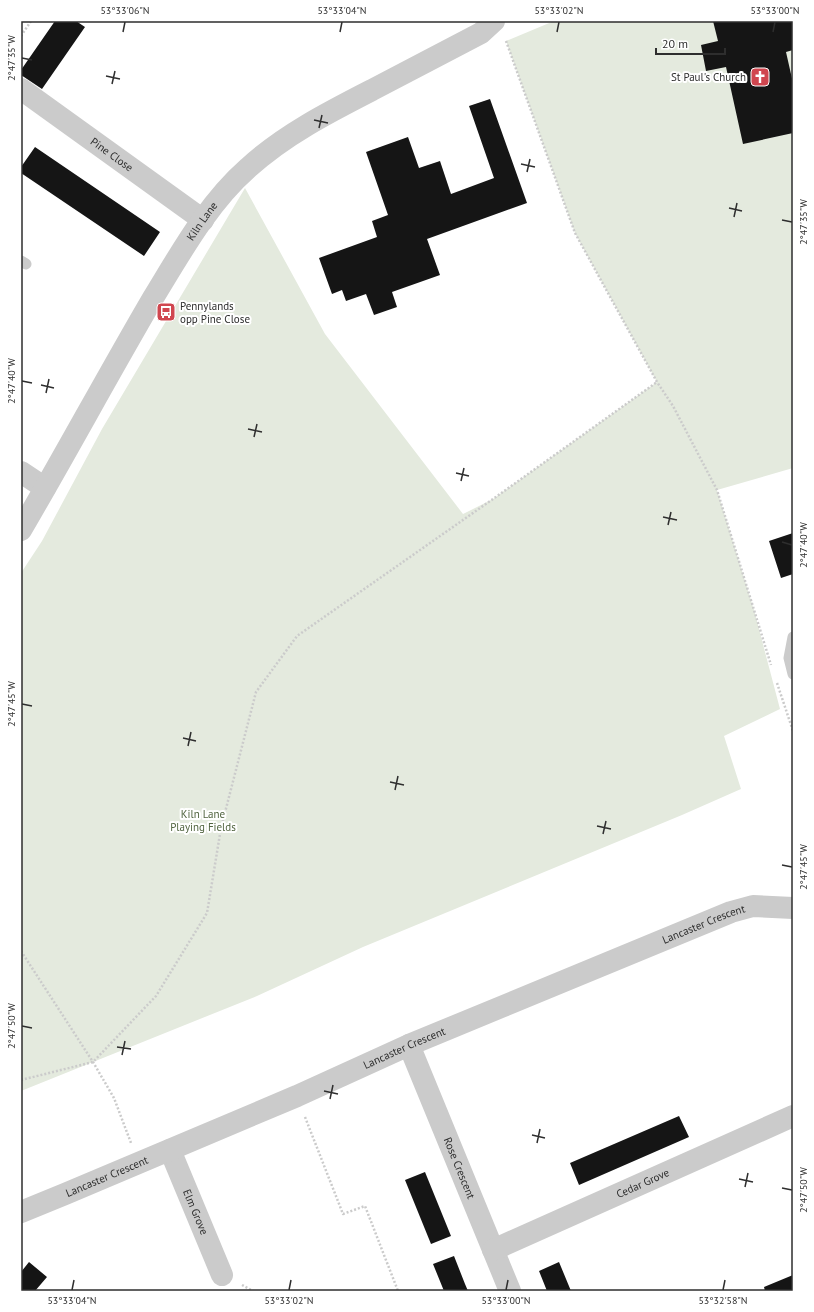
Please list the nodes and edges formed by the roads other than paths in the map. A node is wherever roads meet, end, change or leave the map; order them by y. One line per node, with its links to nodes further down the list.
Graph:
1 (498, 28): 3 (street, Kiln Lane)
2 (21, 90): 3 (street, Pine Close)
3 (203, 220): 5 (street, Kiln Lane)
4 (21, 472): 5 (street)
5 (45, 488): 6 (street, Kiln Lane)
6 (21, 530)
7 (793, 636): 8 (lane)
8 (793, 674)
9 (793, 908): 10 (street, Lancaster Crescent)
10 (409, 1045): 12 (street, Lancaster Crescent); 14 (street, Rose Crescent)
11 (793, 1116): 14 (street, Cedar Grove)
12 (170, 1150): 13 (street, Lancaster Crescent); 15 (street, Elm Grove)
13 (21, 1212)
14 (493, 1250): 16 (street, Rose Crescent)
15 (222, 1275)
16 (510, 1291)

